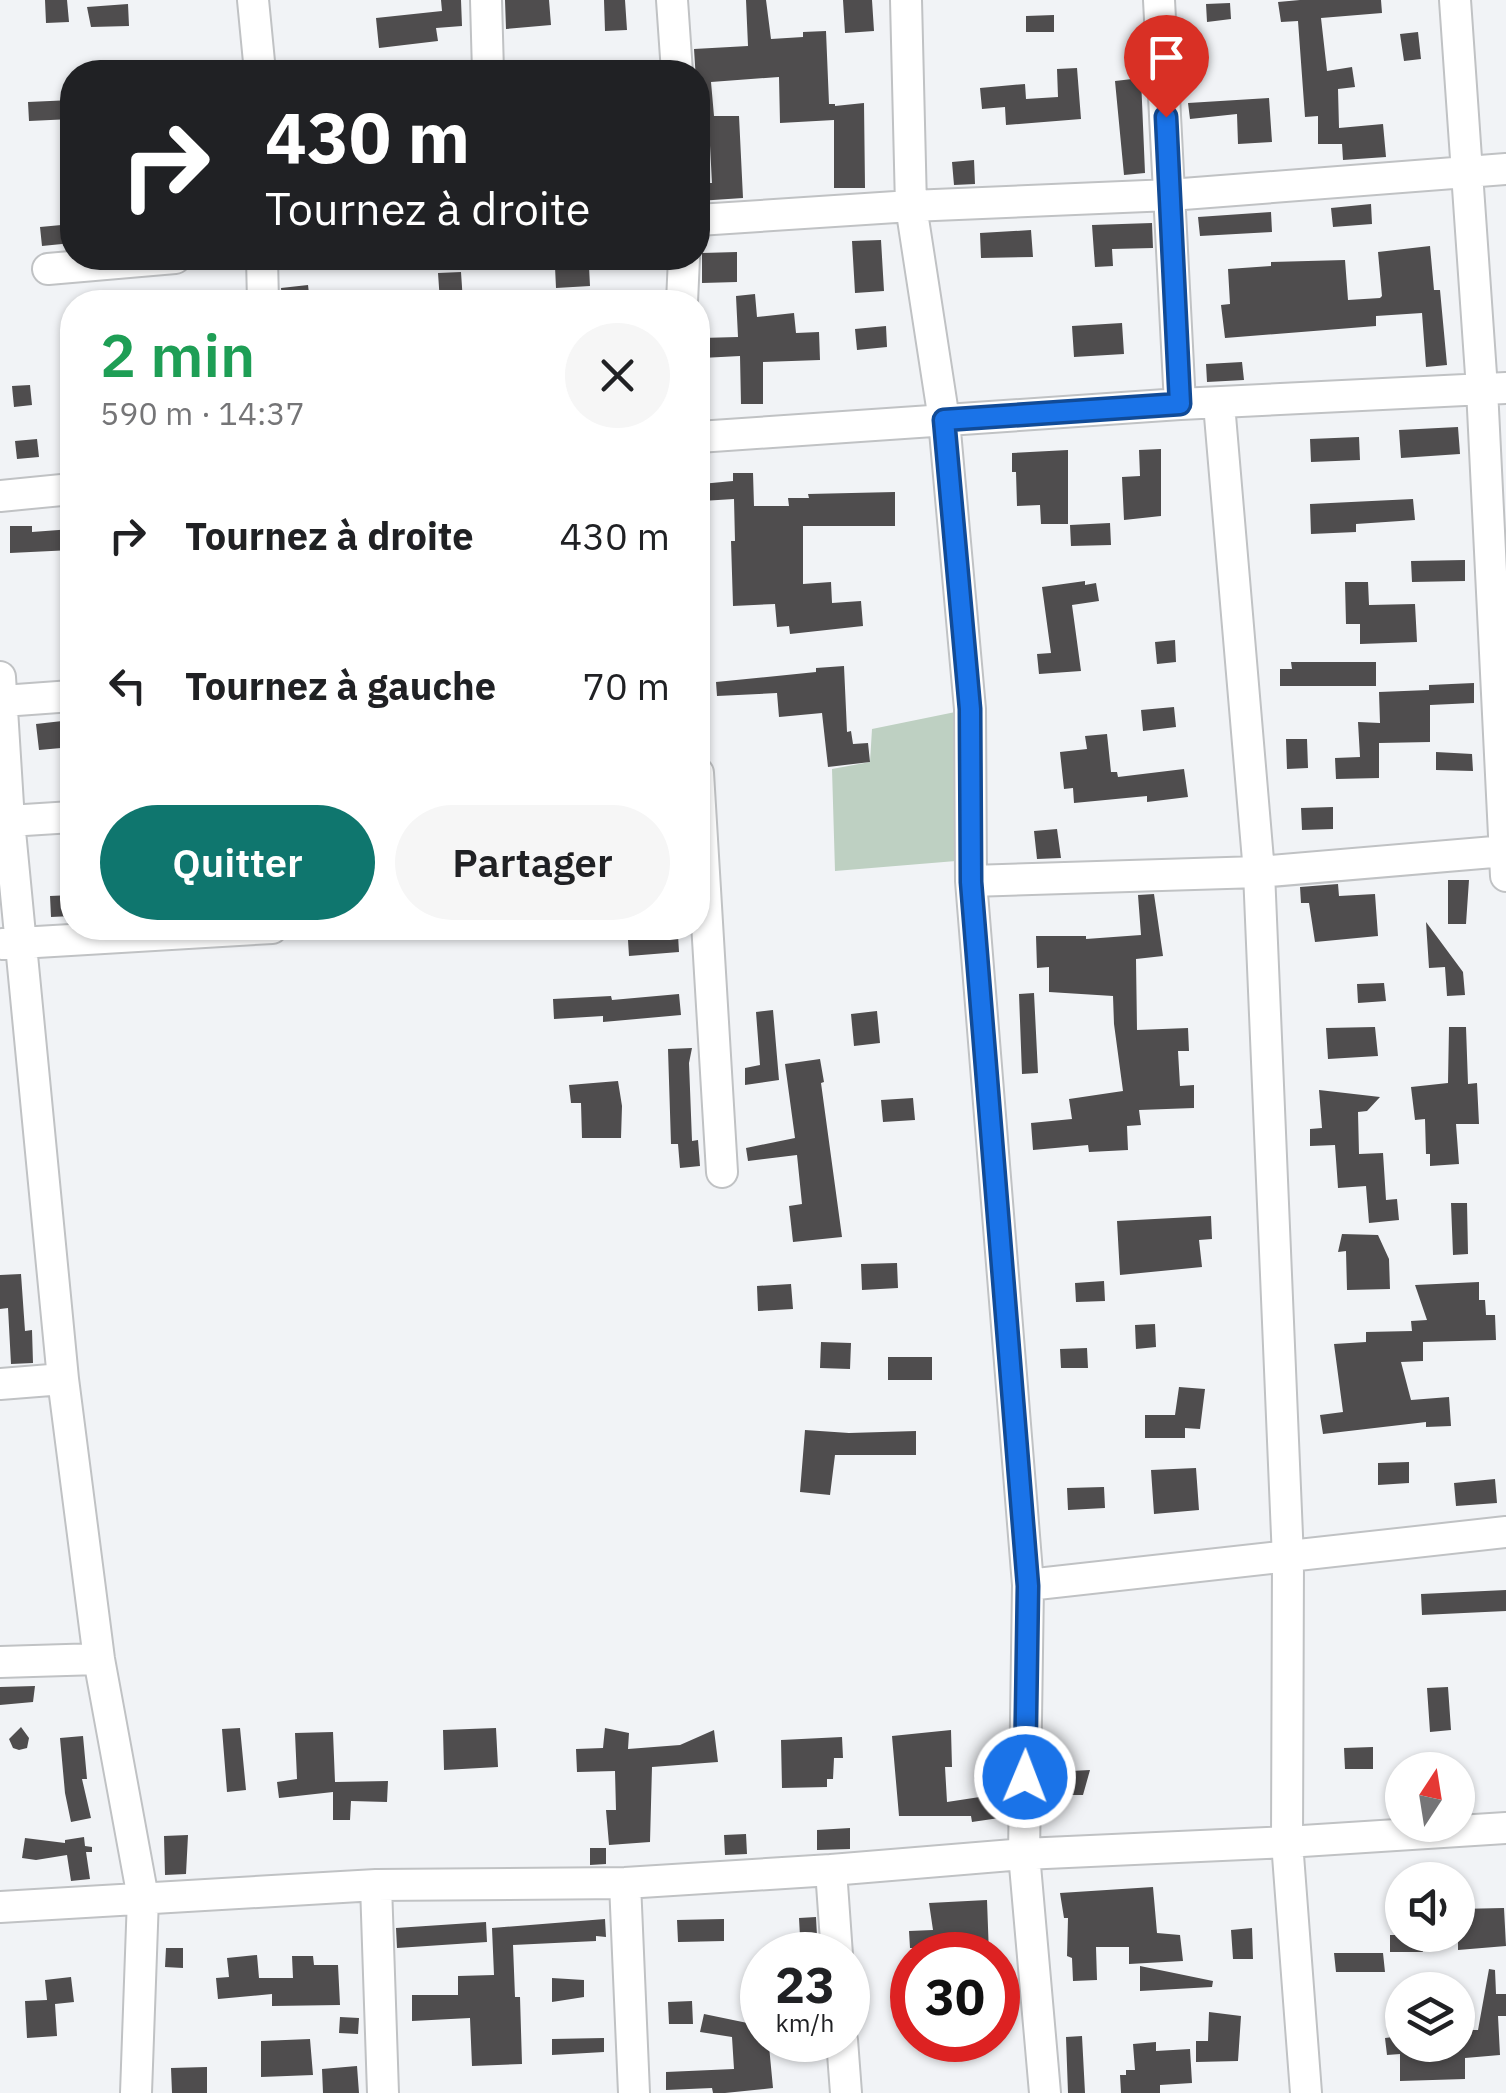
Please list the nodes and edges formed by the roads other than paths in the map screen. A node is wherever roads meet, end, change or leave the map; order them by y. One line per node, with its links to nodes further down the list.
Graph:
1 (253, 0): 7 (street)
2 (486, 0): 8 (street)
3 (672, 0): 9 (street)
4 (906, 0): 13 (street)
5 (1159, 0): 12 (street)
6 (1455, 0): 11 (street)
7 (259, 60)
8 (488, 60)
9 (676, 60)
10 (1506, 169): 11 (street)
11 (1465, 171): 12 (street); 17 (street)
12 (1170, 195): 13 (street); 18 (street)
13 (911, 206): 14 (street); 20 (street)
14 (710, 219)
15 (60, 268): 16 (street)
16 (48, 269)
17 (1494, 389): 19 (street); 28 (street)
18 (1180, 404): 19 (street); 20 (street)
19 (1219, 404): 29 (street)
20 (944, 420): 21 (street); 31 (street)
21 (710, 436)
22 (60, 490): 23 (street)
23 (0, 496)
24 (2, 689): 25 (street); 27 (street)
25 (60, 695)
26 (60, 818): 27 (street)
27 (10, 821): 34 (street)
28 (1506, 851): 29 (street); 30 (street)
29 (1260, 872): 31 (street); 39 (street)
30 (1506, 876)
31 (971, 882): 40 (street)
32 (62, 940): 34 (street)
33 (705, 940): 35 (street)
34 (10, 943): 36 (street)
35 (722, 1172)
36 (63, 1378): 37 (street); 41 (street)
37 (0, 1384)
38 (1506, 1532): 39 (street)
39 (1288, 1559): 40 (street); 44 (street)
40 (1028, 1586): 45 (street)
41 (99, 1659): 42 (street); 49 (street)
42 (0, 1662)
43 (1506, 1828): 44 (street)
44 (1287, 1842): 45 (street); 58 (street)
45 (1024, 1854): 46 (street); 57 (street)
46 (831, 1870): 47 (street); 51 (street)
47 (626, 1883): 48 (street); 55 (street)
48 (376, 1885): 49 (street); 54 (street)
49 (143, 1898): 50 (street); 53 (street)
50 (0, 1907)
51 (835, 1932)
52 (844, 2062): 56 (street)
53 (136, 2093)
54 (383, 2093)
55 (634, 2093)
56 (846, 2093)
57 (1044, 2093)
58 (1306, 2093)

